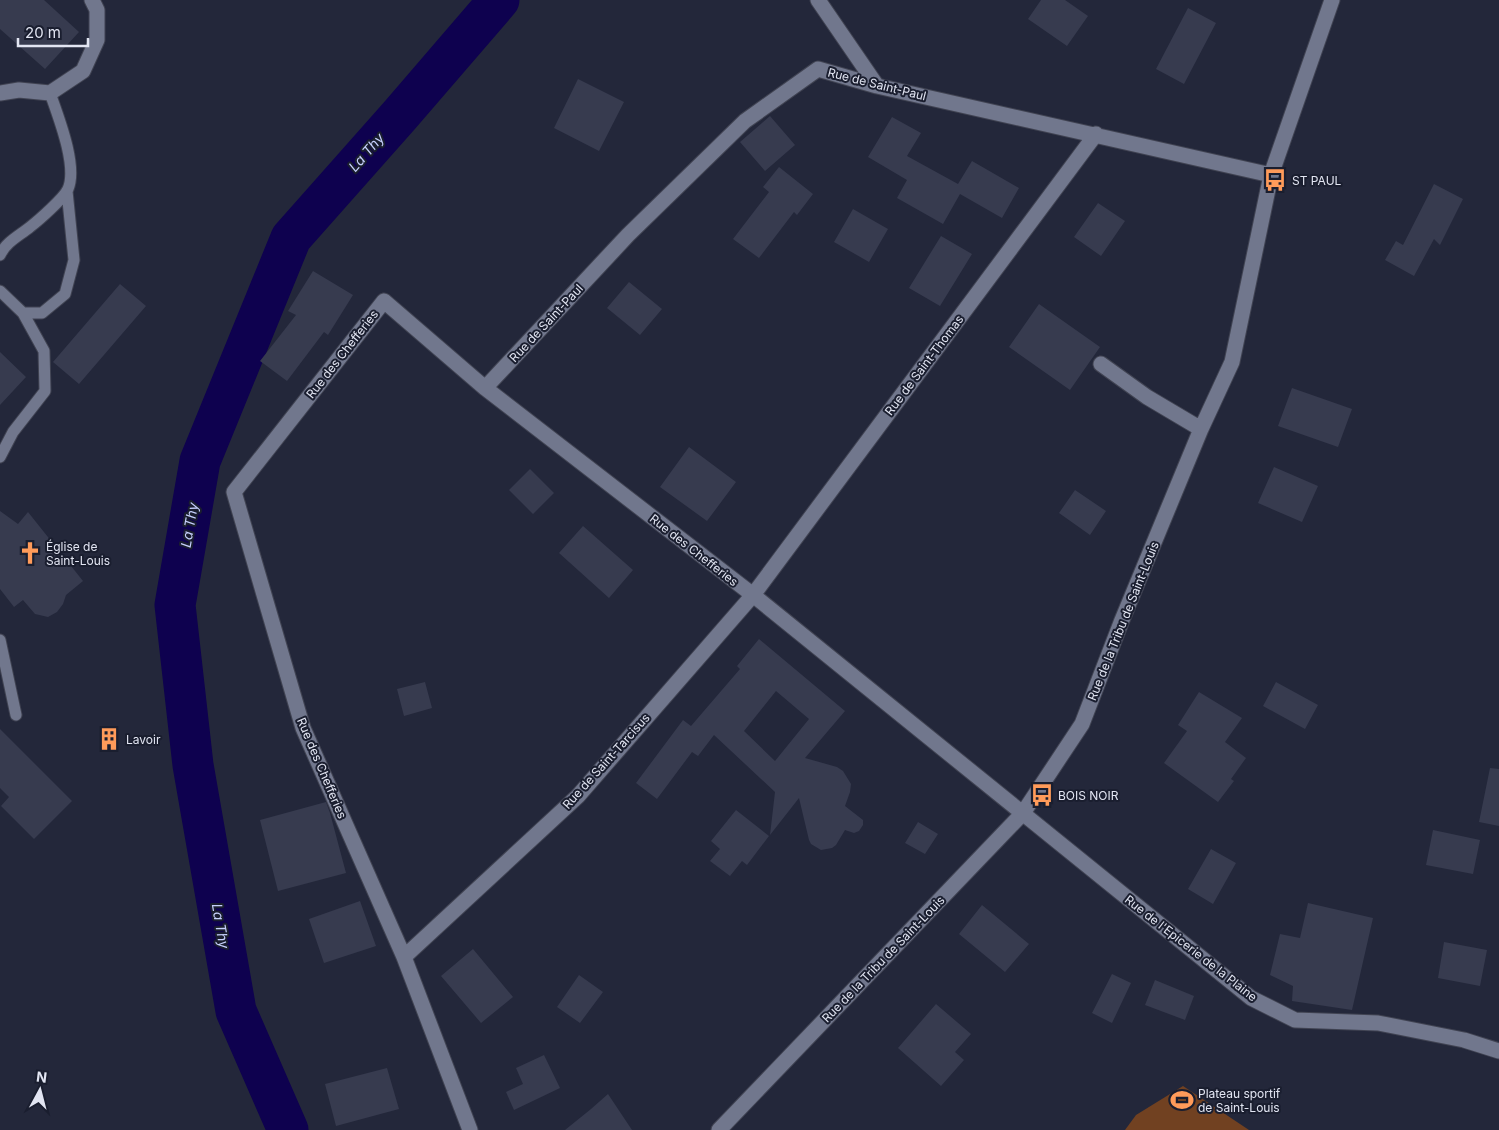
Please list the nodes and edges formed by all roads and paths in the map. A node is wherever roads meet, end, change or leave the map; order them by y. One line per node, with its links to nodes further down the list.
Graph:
1 (92, 0): 6 (street)
2 (818, 0): 4 (street)
3 (1332, 0): 8 (street, Rue de la Tribu de Saint-Louis)
4 (877, 86): 7 (street, Rue de Saint-Paul); 14 (street, Rue de Saint-Paul)
5 (0, 93): 6 (street)
6 (50, 93): 9 (lane)
7 (1096, 134): 8 (street, Rue de Saint-Paul); 17 (street, Rue de Saint-Thomas)
8 (1270, 175): 15 (street, Rue de la Tribu de Saint-Louis)
9 (67, 191): 10 (lane); 12 (lane)
10 (0, 256)
11 (0, 291): 12 (lane)
12 (23, 313): 16 (lane)
13 (1101, 364): 15 (street)
14 (485, 388): 17 (street, Rue des Chefferies); 21 (street, Rue des Chefferies)
15 (1201, 429): 20 (street, Rue de la Tribu de Saint-Louis)
16 (0, 457)
17 (752, 595): 20 (street, Rue des Chefferies); 21 (street, Rue de Saint-Tarcisus)
18 (0, 640): 19 (lane)
19 (16, 715)
20 (1023, 813): 22 (street, Rue de l'Epicerie de la Plaine); 24 (street, Rue de la Tribu de Saint-Louis)
21 (404, 957): 23 (street, Rue des Chefferies)
22 (1499, 1051)
23 (470, 1130)
24 (719, 1130)

